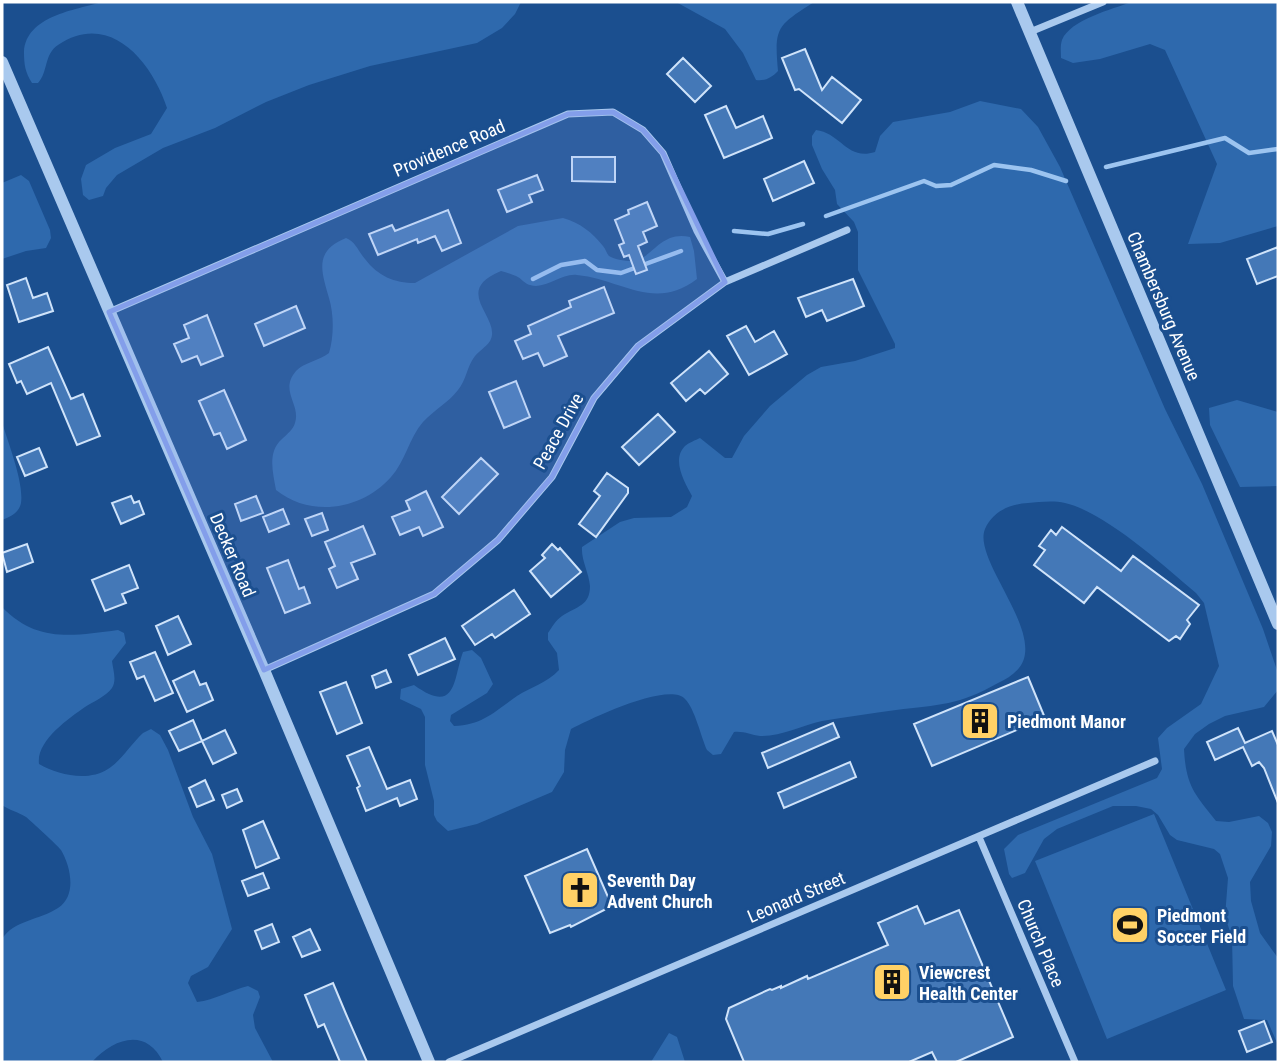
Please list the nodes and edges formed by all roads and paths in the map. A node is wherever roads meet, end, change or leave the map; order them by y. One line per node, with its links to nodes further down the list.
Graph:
1 (1017, 2): 3 (street, Chambersburg Avenue)
2 (1102, 2): 3 (street)
3 (1030, 32): 8 (street, Chambersburg Avenue)
4 (2, 62): 7 (street, Decker Road)
5 (847, 230): 6 (street, Peace Drive)
6 (725, 282): 7 (street, Providence Road); 9 (street, Peace Drive)
7 (109, 312): 9 (street, Decker Road)
8 (1278, 624)
9 (264, 670): 12 (street, Decker Road)
10 (1156, 761): 11 (street, Leonard Street)
11 (979, 837): 13 (street, Leonard Street); 14 (street, Church Place)
12 (429, 1062)
13 (449, 1062)
14 (1075, 1062)

